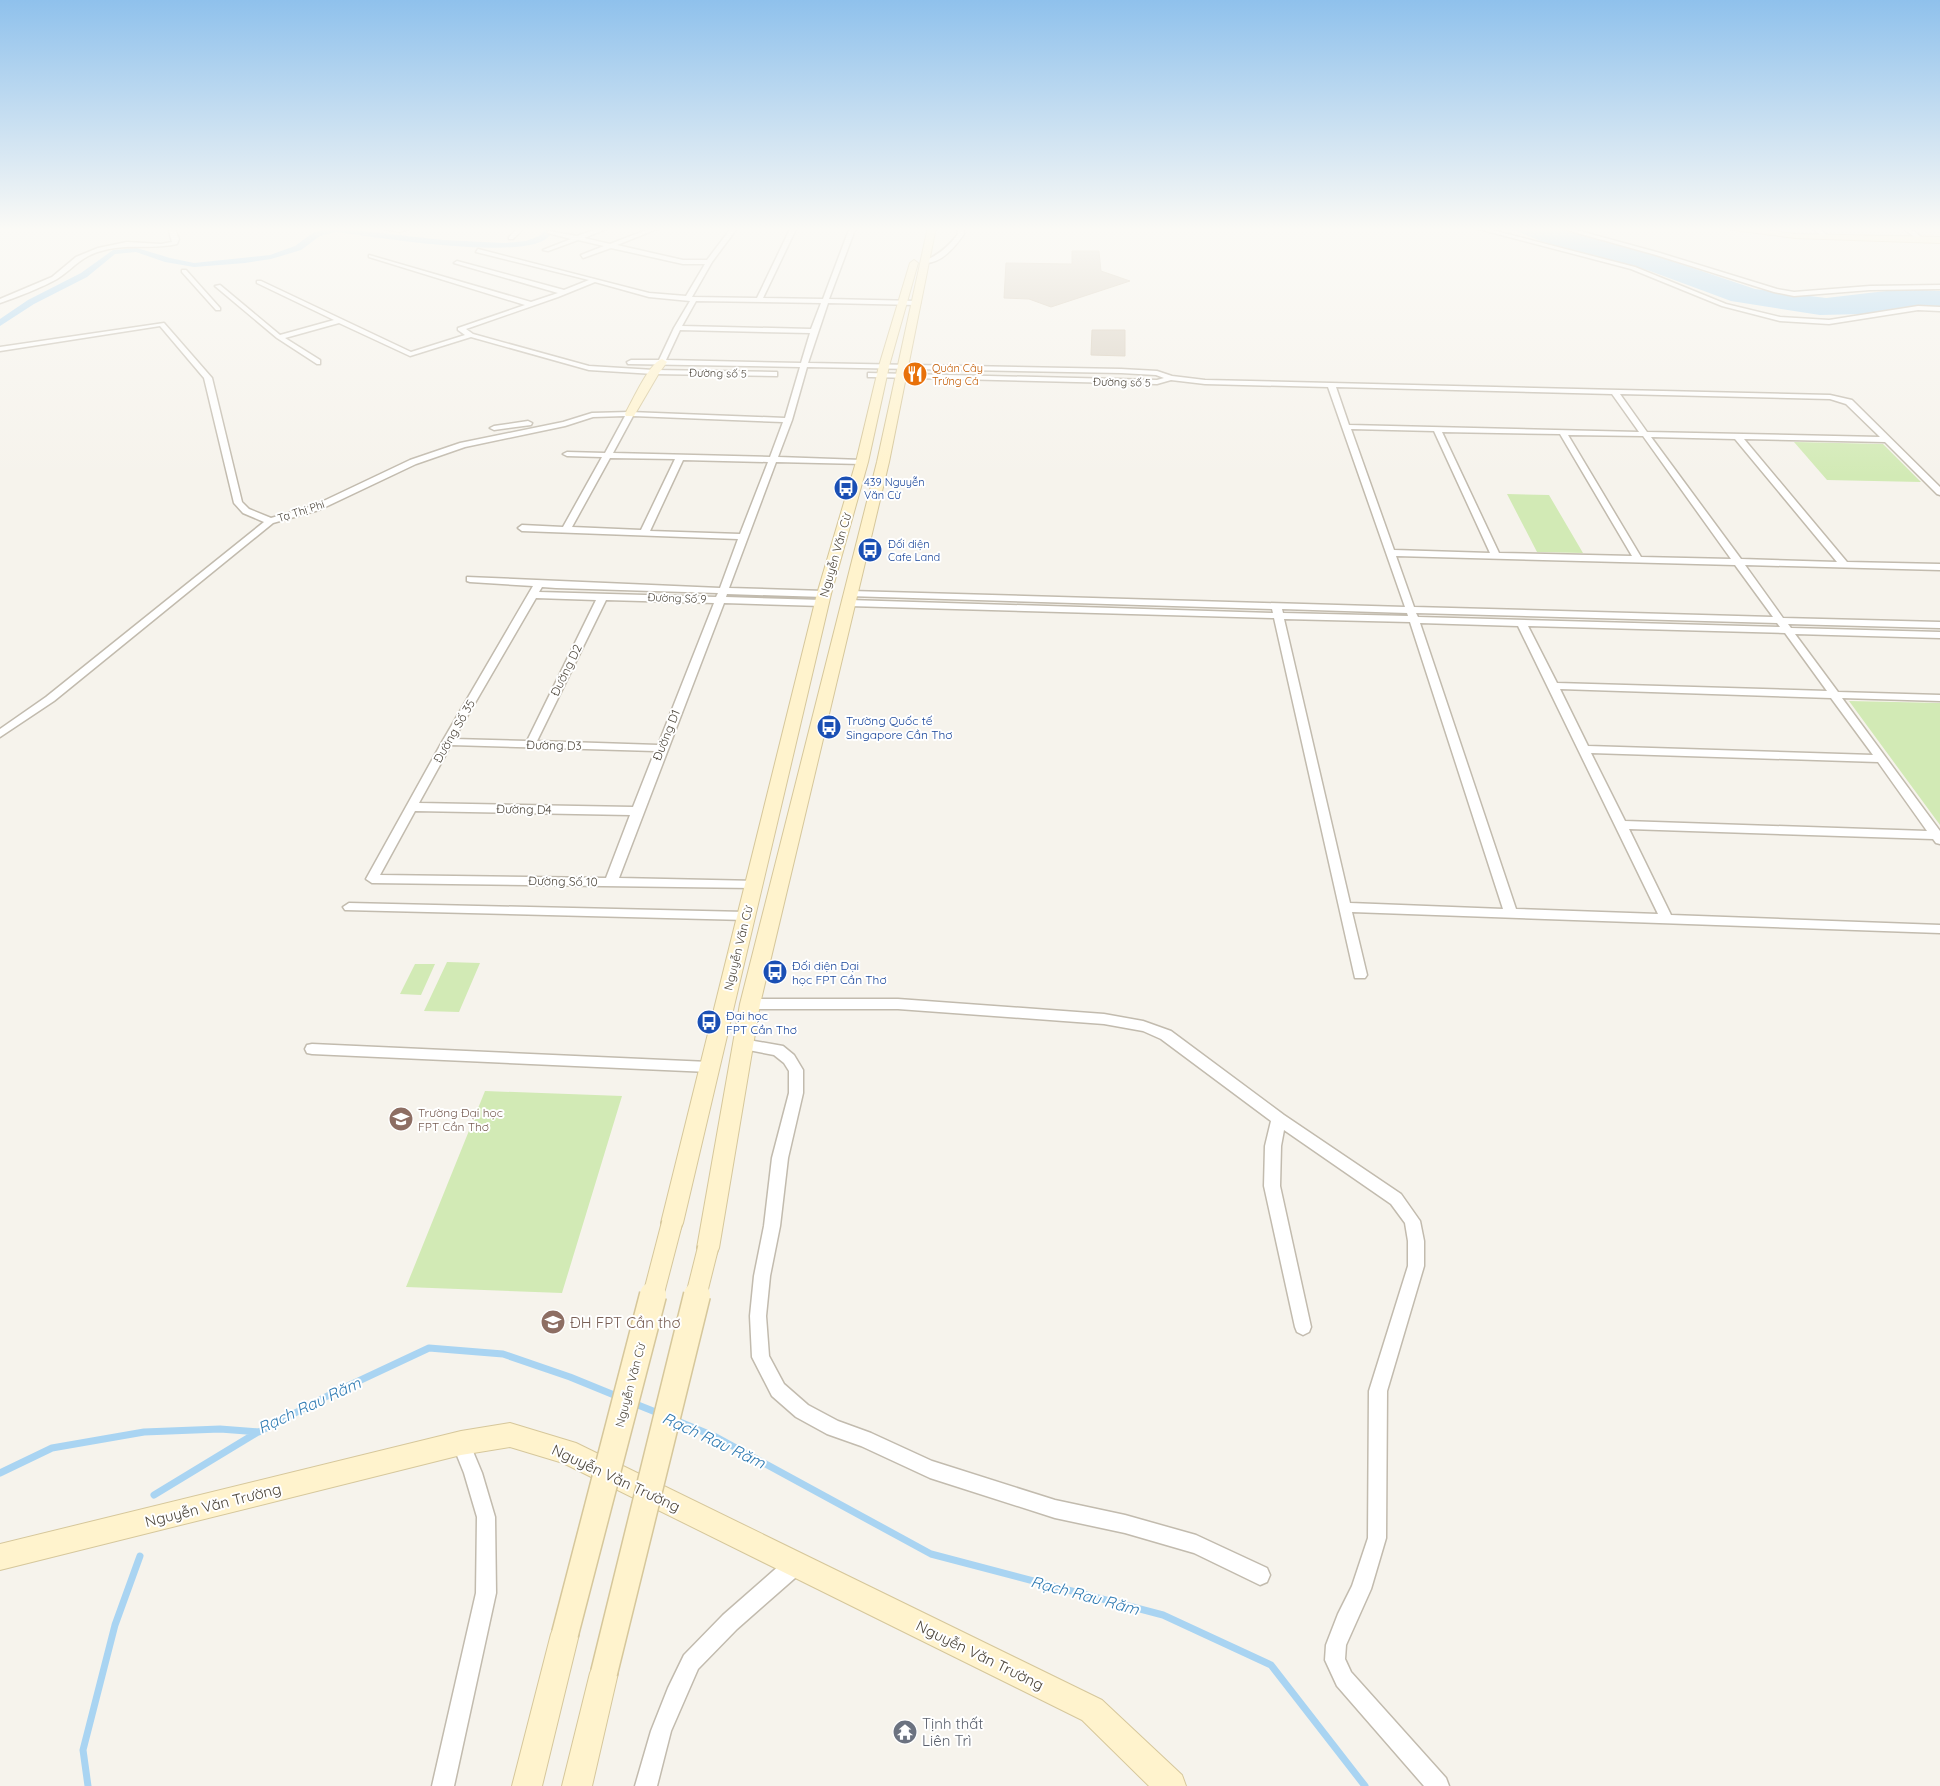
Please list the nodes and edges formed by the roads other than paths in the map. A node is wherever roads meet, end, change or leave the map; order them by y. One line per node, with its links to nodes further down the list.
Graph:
1 (232, 310): 14 (street)
2 (317, 310): 10 (street)
3 (512, 310): 13 (street)
4 (685, 310): 11 (street)
5 (822, 310): 12 (street, Đường D1)
6 (907, 310): 20 (main road, Nguyễn Văn Cừ)
7 (909, 310): 22 (main road, Nguyễn Văn Cừ)
8 (1745, 310): 9 (street)
9 (1903, 310)
10 (339, 321): 13 (street); 14 (street)
11 (677, 328): 12 (street); 18 (street)
12 (814, 331): 19 (street, Đường D1)
13 (471, 336): 21 (street, Đường số 5)
14 (279, 337): 16 (street)
15 (0, 348): 46 (street)
16 (317, 362)
17 (631, 362): 18 (street, Đường số 5)
18 (662, 362): 19 (street, Đường số 5); 21 (main road)
19 (804, 370): 20 (street, Đường số 5); 24 (street, Đường số 5); 25 (street, Đường số 5); 31 (street, Đường D1)
20 (883, 371): 22 (street, Đường số 5); 26 (street, Đường số 5); 43 (main road, Nguyễn Văn Cừ)
21 (654, 372): 23 (street, Đường số 5); 29 (main road)
22 (902, 372): 27 (street, Đường số 5); 44 (main road, Nguyễn Văn Cừ)
23 (783, 374)
24 (793, 374)
25 (812, 374)
26 (842, 374)
27 (1332, 386): 28 (street, Đường số 5); 32 (street)
28 (1615, 393): 36 (street); 38 (street, Đường số 5)
29 (630, 414): 30 (street, Tạ Thị Phi); 31 (street, Tạ Thị Phi); 40 (street)
30 (592, 415): 33 (street); 46 (street, Tạ Thị Phi)
31 (788, 420): 42 (street, Đường D1)
32 (1346, 427): 34 (street); 51 (street)
33 (494, 428)
34 (1436, 429): 35 (street); 52 (street)
35 (1562, 432): 36 (street); 53 (street)
36 (1645, 434): 37 (street); 54 (street)
37 (1738, 437): 38 (street); 55 (street)
38 (1889, 440): 45 (street, Đường số 5)
39 (567, 454): 40 (street)
40 (607, 455): 41 (street); 48 (street)
41 (680, 457): 42 (street); 49 (street)
42 (772, 460): 43 (street); 50 (street, Đường D1)
43 (862, 462): 44 (main road); 62 (main road, Nguyễn Văn Cừ)
44 (883, 462): 63 (main road, Nguyễn Văn Cừ)
45 (1940, 492)
46 (270, 521): 75 (street, Tạ Thị Phi)
47 (522, 528): 48 (street)
48 (566, 530): 49 (street)
49 (644, 533): 50 (street)
50 (744, 537): 60 (street, Đường D1)
51 (1390, 553): 52 (street); 64 (street)
52 (1496, 556): 53 (street)
53 (1638, 559): 54 (street)
54 (1737, 561): 55 (street); 67 (street)
55 (1844, 564): 56 (street)
56 (1940, 567)
57 (470, 579): 58 (street)
58 (539, 584): 59 (street, Đường Số 35); 60 (street)
59 (533, 595): 61 (street, Đường Số 9); 76 (street, Đường Số 35)
60 (722, 595): 61 (street, Đường Số 9); 62 (street, Đường Số 9); 78 (street, Đường D1)
61 (603, 596): 77 (street, Đường D2)
62 (823, 598): 63 (main road); 87 (main road, Nguyễn Văn Cừ)
63 (850, 599): 65 (street); 88 (main road, Nguyễn Văn Cừ)
64 (1410, 609): 65 (street); 66 (street); 67 (street)
65 (1278, 611): 66 (street); 90 (street)
66 (1414, 620): 68 (street); 91 (street)
67 (1780, 620): 69 (street); 70 (street)
68 (1522, 623): 70 (street); 72 (street)
69 (1940, 625)
70 (1786, 629): 71 (street); 73 (street)
71 (1940, 635)
72 (1552, 686): 73 (street); 79 (street)
73 (1834, 694): 74 (street); 80 (street)
74 (1940, 698)
75 (0, 734)
76 (447, 742): 77 (street, Đường D3); 81 (street, Đường Số 35)
77 (530, 744): 78 (street, Đường D3)
78 (661, 748): 82 (street, Đường D1)
79 (1583, 749): 80 (street); 83 (street)
80 (1881, 759): 84 (street)
81 (412, 806): 82 (street, Đường D4); 85 (street, Đường Số 35)
82 (637, 811): 86 (street, Đường D1)
83 (1620, 825): 84 (street); 93 (street)
84 (1939, 837)
85 (372, 879): 86 (street, Đường Số 10)
86 (611, 882): 87 (street, Đường Số 10)
87 (754, 884): 88 (main road); 92 (main road, Nguyễn Văn Cừ)
88 (779, 885): 96 (main road, Nguyễn Văn Cừ)
89 (349, 907): 92 (street)
90 (1345, 907): 91 (street); 95 (street)
91 (1511, 913): 93 (street)
92 (746, 916): 99 (main road, Nguyễn Văn Cừ)
93 (1666, 919): 94 (street)
94 (1940, 929)
95 (1360, 974)
96 (750, 1004): 97 (main road, Nguyễn Văn Cừ); 100 (street)
97 (743, 1044): 105 (street); 108 (main road, Nguyễn Văn Cừ, bridge)
98 (312, 1049): 99 (street)
99 (709, 1067): 107 (main road, Nguyễn Văn Cừ, bridge)
100 (1279, 1119): 101 (street); 111 (street)
101 (1302, 1327)
102 (461, 1443): 103 (main road, Nguyễn Văn Trường); 104 (main road, Nguyễn Văn Trường); 106 (street)
103 (0, 1557)
104 (796, 1564): 109 (street); 110 (main road, Nguyễn Văn Trường)
105 (1260, 1576)
106 (442, 1786)
107 (527, 1786)
108 (577, 1786)
109 (646, 1786)
110 (1171, 1786)
111 (1438, 1786)

